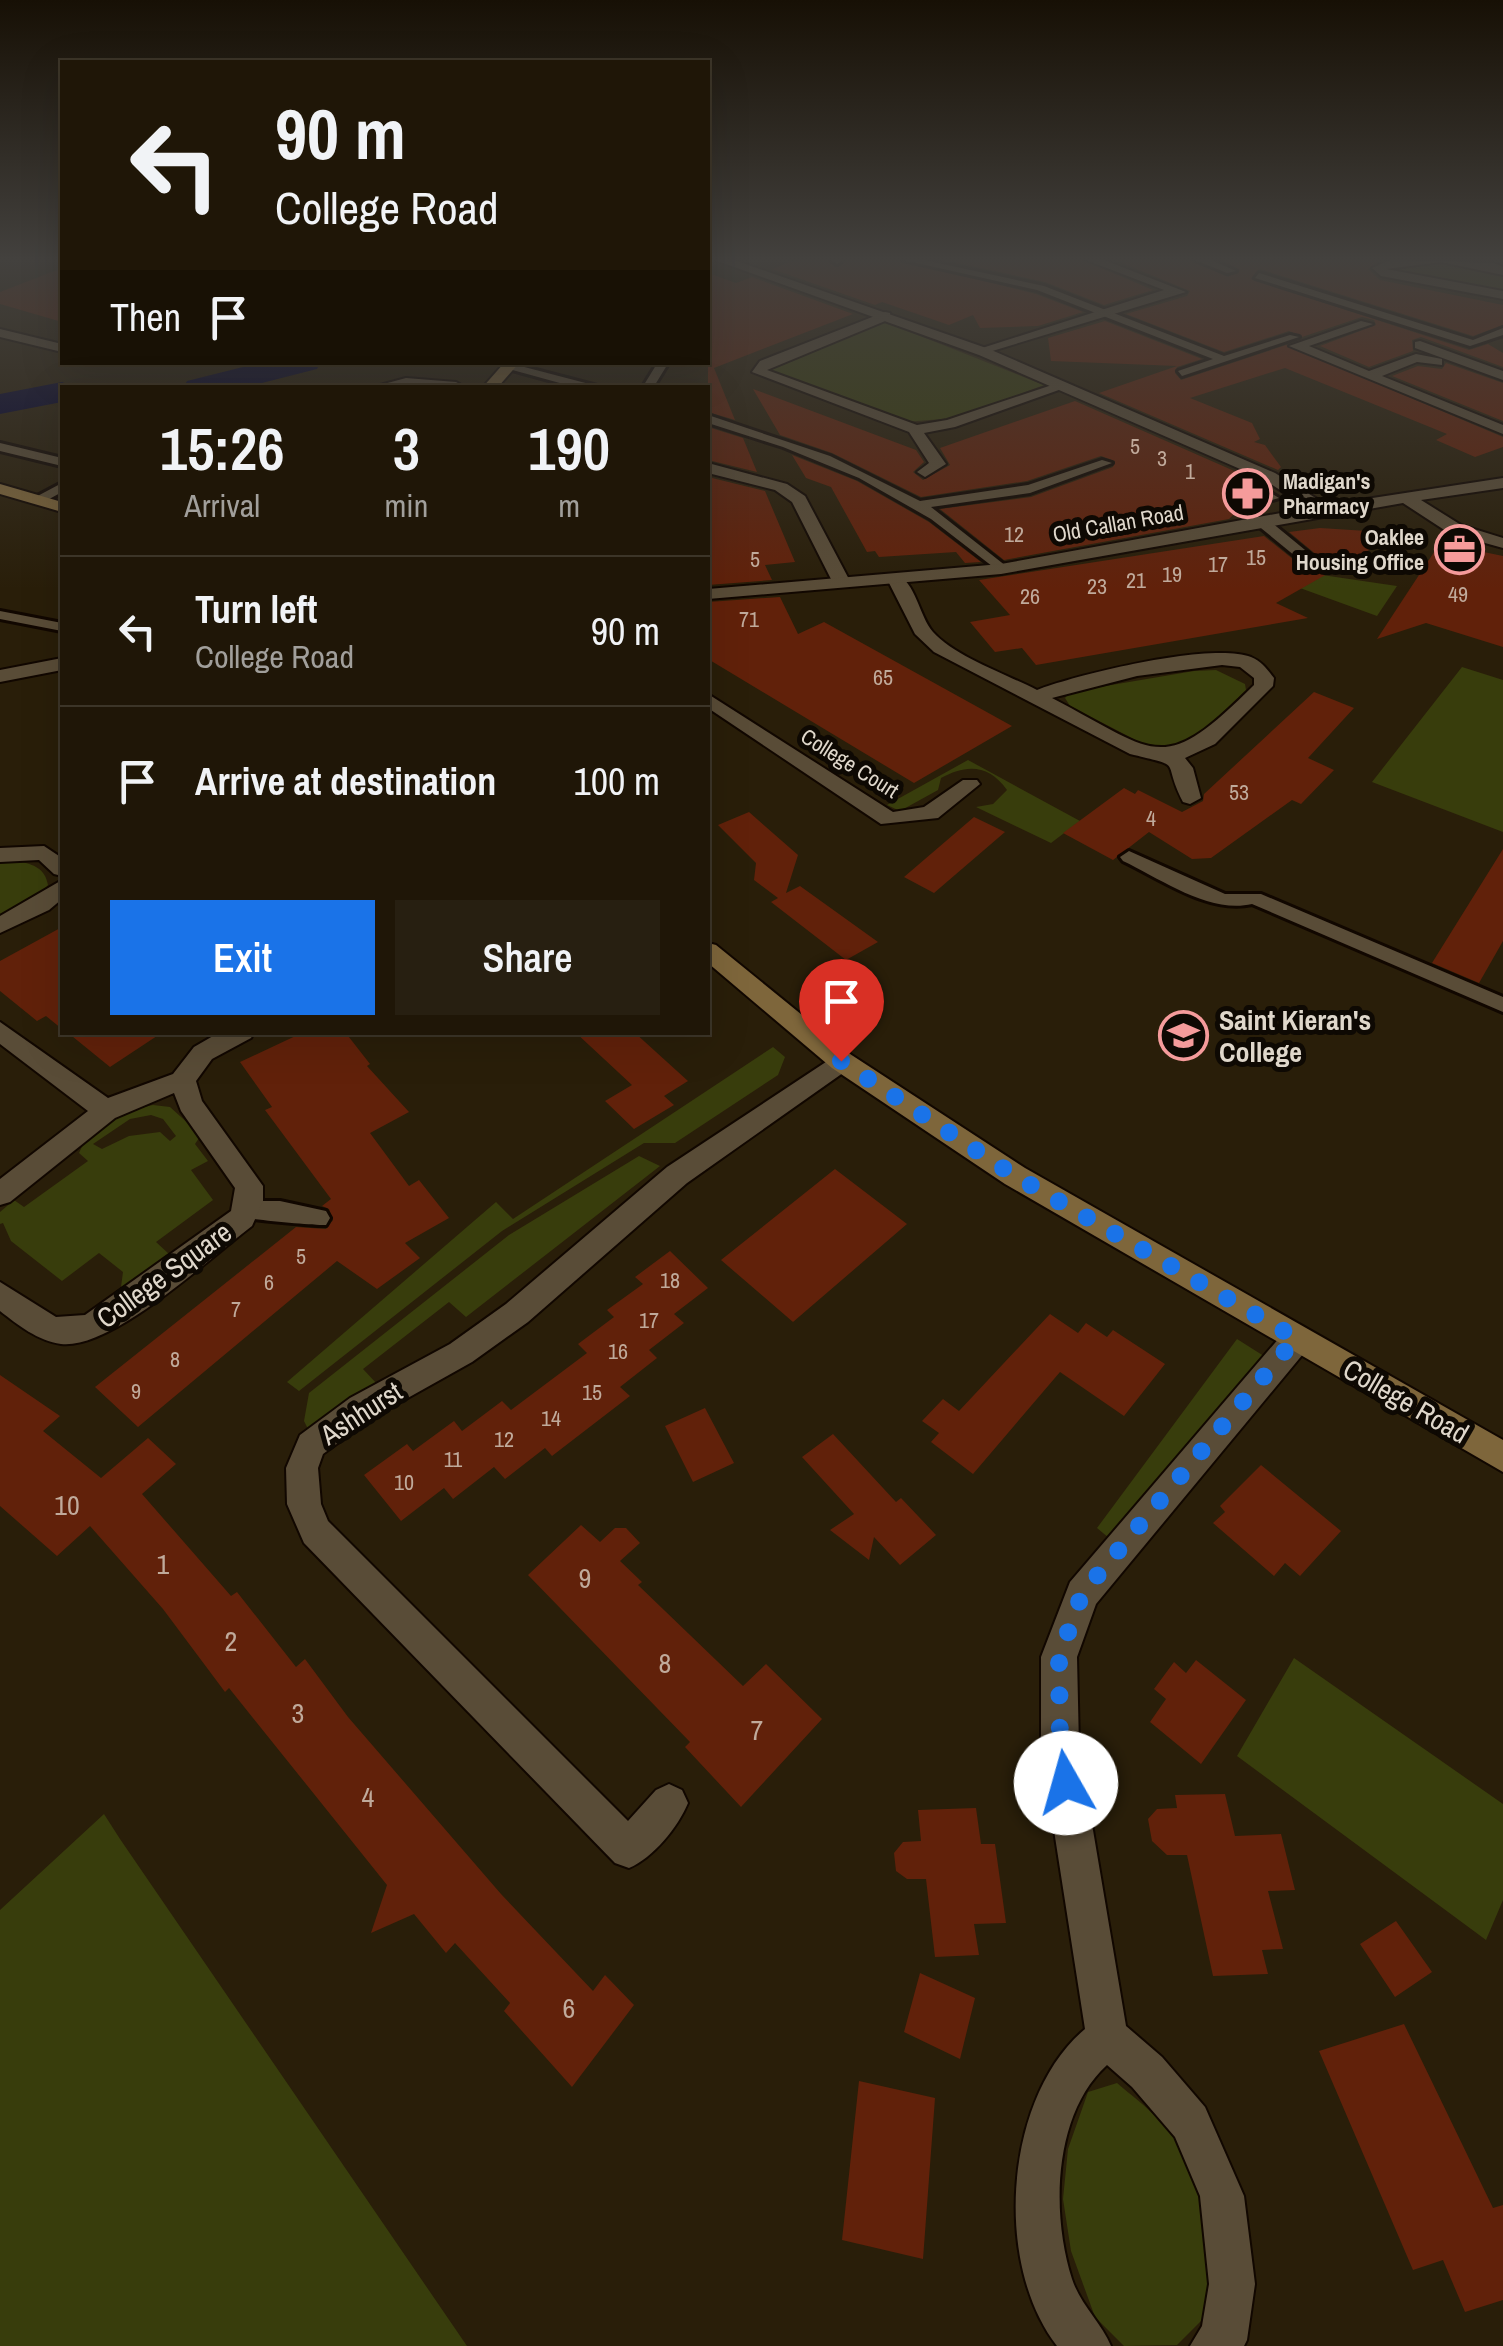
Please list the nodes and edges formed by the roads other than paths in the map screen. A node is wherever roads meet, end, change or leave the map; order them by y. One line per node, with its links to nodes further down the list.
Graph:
1 (530, 369): 13 (lane)
2 (759, 369): 8 (street)
3 (1024, 369): 14 (street)
4 (1194, 369): 7 (lane)
5 (1352, 369): 9 (street)
6 (1385, 369): 9 (street)
7 (1182, 373)
8 (764, 375): 10 (street); 17 (street)
9 (1368, 376): 16 (street)
10 (744, 381)
11 (391, 385): 12 (street)
12 (444, 385)
13 (583, 385)
14 (1062, 386): 17 (street); 23 (street)
15 (710, 419): 29 (lane)
16 (1491, 429)
17 (916, 430): 22 (street)
18 (0, 447): 20 (lane)
19 (1086, 454): 29 (lane)
20 (60, 462)
21 (710, 469): 38 (street)
22 (925, 472)
23 (1269, 476): 31 (lane); 32 (street)
24 (1503, 482): 27 (street, Old Callan Road)
25 (60, 488): 28 (lane)
26 (0, 490): 28 (main road)
27 (1407, 499): 32 (street, Old Callan Road); 34 (street)
28 (37, 500): 30 (main road)
29 (918, 505): 36 (lane)
30 (60, 506)
31 (1246, 506)
32 (1322, 510): 33 (street, Old Callan Road)
33 (1261, 521): 35 (lane); 36 (street, Old Callan Road)
34 (1503, 543)
35 (1311, 562)
36 (1001, 569): 37 (street, Old Callan Road)
37 (896, 579): 38 (street, Old Callan Road); 44 (street)
38 (842, 584): 39 (street, Old Callan Road)
39 (710, 594)
40 (0, 615): 41 (lane)
41 (60, 627)
42 (60, 664): 43 (street)
43 (0, 676)
44 (1036, 696): 46 (street); 46 (street)
45 (710, 701): 47 (street, College Court)
46 (1172, 756): 48 (street)
47 (970, 784)
48 (1190, 798)
49 (0, 855): 51 (street)
50 (1129, 857): 55 (lane)
51 (60, 867)
52 (60, 889): 53 (street)
53 (0, 926)
54 (710, 953): 58 (main road, College Road)
55 (1503, 1004)
56 (0, 1031): 60 (street)
57 (236, 1035): 59 (street)
58 (841, 1061): 65 (main road, College Road); 67 (street, Ashhurst)
59 (183, 1081): 60 (street); 62 (street, College Square)
60 (106, 1111): 61 (street)
61 (0, 1194)
62 (245, 1210): 63 (lane); 64 (street, College Square)
63 (318, 1218)
64 (0, 1294)
65 (1296, 1338): 66 (main road, College Road); 68 (street)
66 (1503, 1457)
67 (668, 1804)
68 (1107, 2036): 69 (street); 70 (street)
69 (1088, 2346)
70 (1214, 2346)

